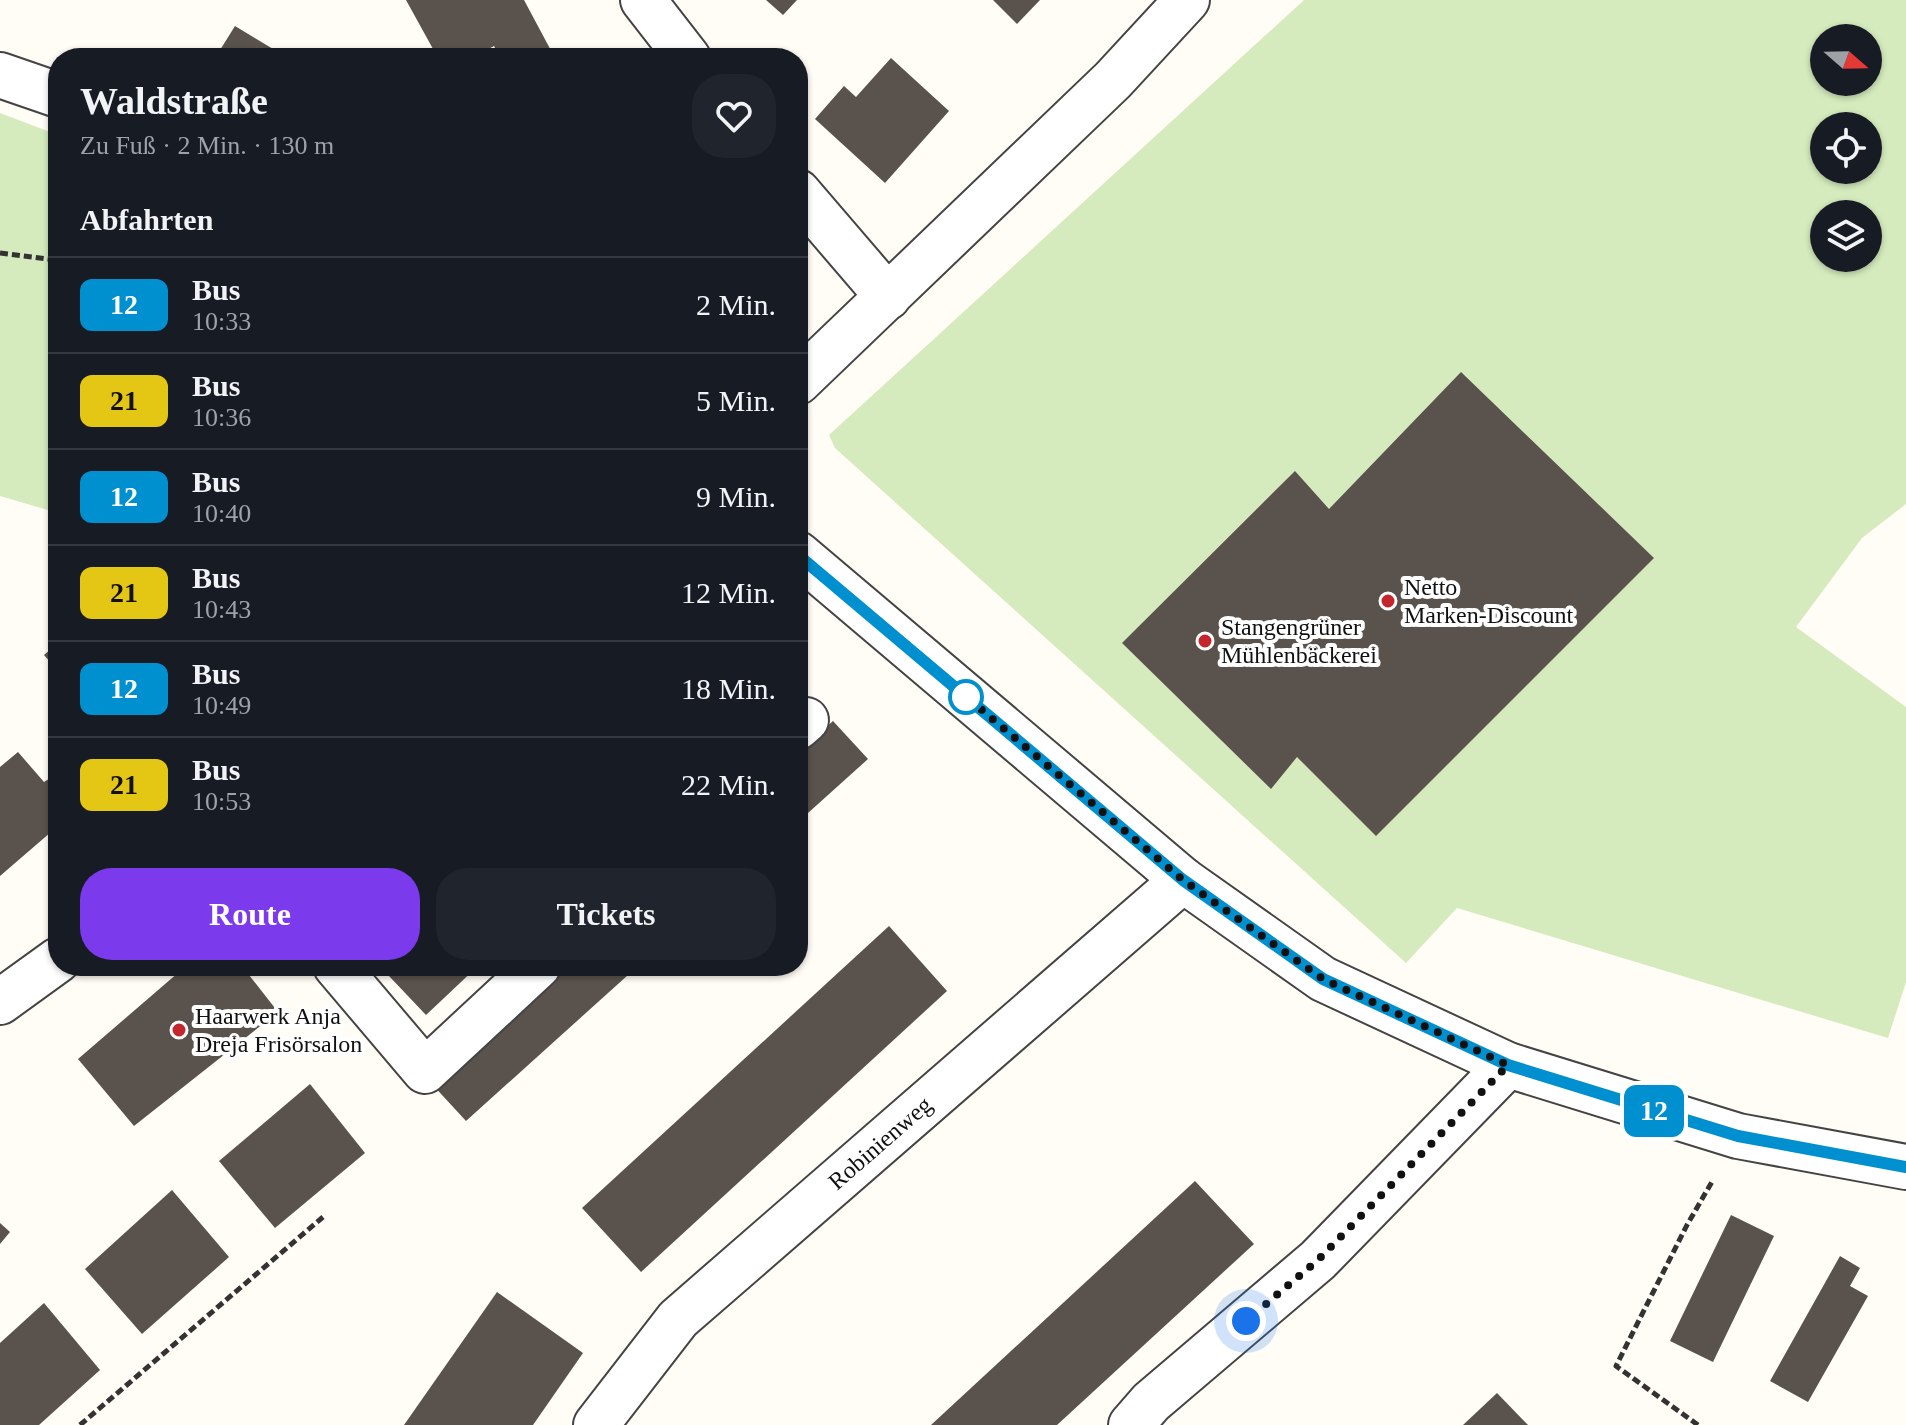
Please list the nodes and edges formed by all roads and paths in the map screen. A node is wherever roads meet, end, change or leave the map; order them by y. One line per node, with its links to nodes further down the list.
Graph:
1 (643, 0): 3 (street)
2 (1187, 0): 9 (street)
3 (680, 48)
4 (0, 75): 5 (street)
5 (48, 92)
6 (808, 204): 9 (street)
7 (0, 253): 8 (path)
8 (48, 259)
9 (888, 297): 10 (street)
10 (808, 373)
11 (808, 562): 12 (street)
12 (1183, 880): 17 (street); 22 (street, Robinienweg)
13 (48, 967): 16 (street)
14 (357, 976): 15 (street)
15 (527, 976)
16 (0, 1002)
17 (1508, 1065): 18 (street); 23 (street)
18 (1906, 1167)
19 (323, 1217): 21 (path)
20 (1687, 1225): 24 (path)
21 (80, 1425)
22 (596, 1425)
23 (1131, 1425)
24 (1698, 1425)

